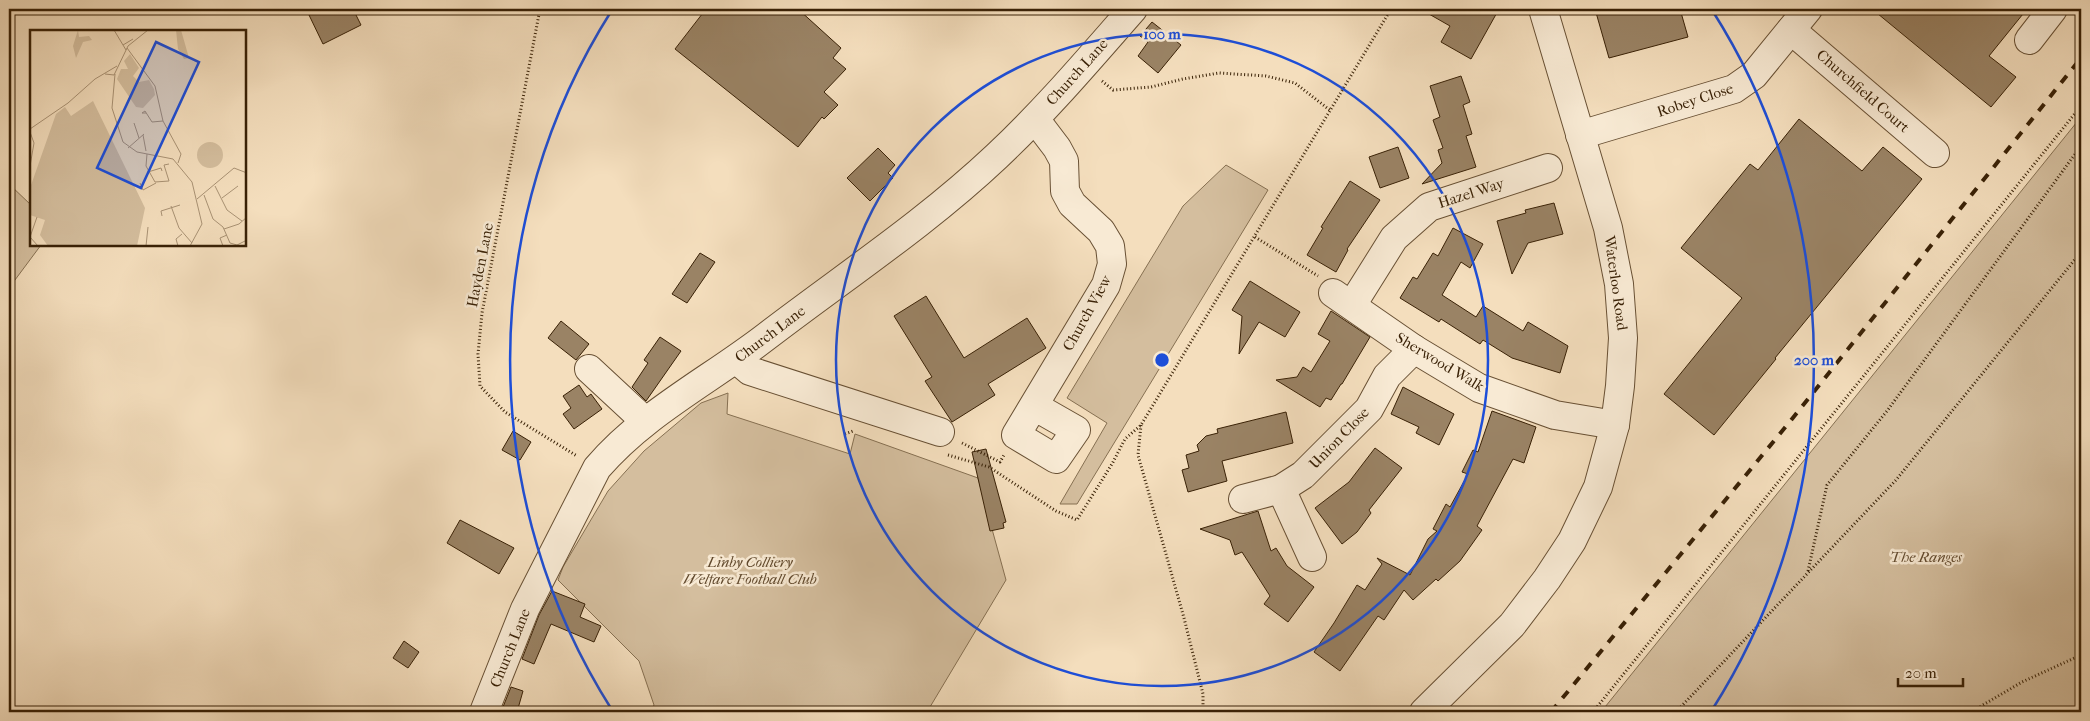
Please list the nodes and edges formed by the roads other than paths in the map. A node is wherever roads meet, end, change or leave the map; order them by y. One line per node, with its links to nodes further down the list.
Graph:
1 (1133, 9): 6 (street, Church Lane)
2 (1542, 9): 7 (street, Waterloo Road)
3 (2054, 9): 5 (street)
4 (1800, 19): 7 (street, Robey Close); 8 (street, Churchfield Court)
5 (2029, 40)
6 (1036, 119): 12 (street, Church Lane); 14 (street, Church View)
7 (1580, 135): 16 (street, Waterloo Road)
8 (1935, 153)
9 (1548, 168): 10 (street, Hazel Way)
10 (1342, 299): 11 (street, Sherwood Walk)
11 (1414, 349): 16 (street, Sherwood Walk); 18 (street, Union Close)
12 (737, 360): 15 (street, Church Lane); 17 (street)
13 (589, 369): 15 (street)
14 (1034, 406): 14 (street, Church View)
15 (645, 421): 21 (street, Church Lane)
16 (1615, 424): 22 (street, Waterloo Road)
17 (941, 442)
18 (1281, 489): 19 (street, Union Close); 20 (street)
19 (1243, 499)
20 (1312, 557)
21 (484, 712)
22 (1424, 712)

